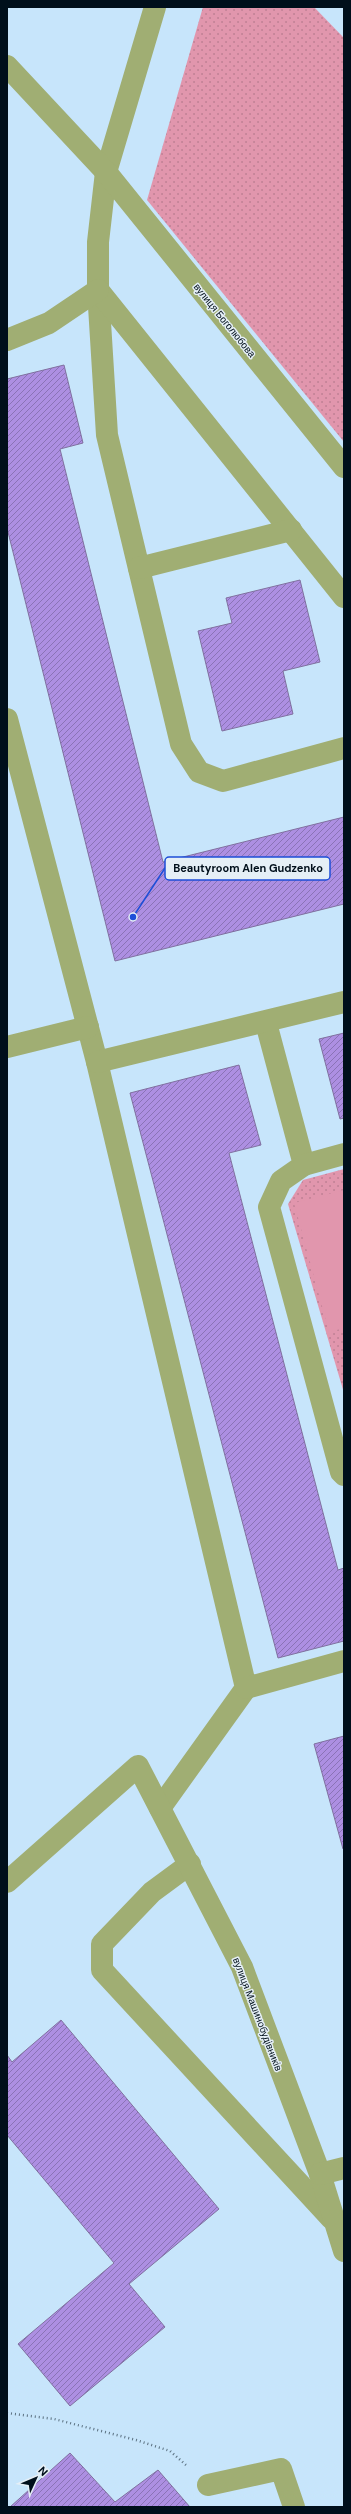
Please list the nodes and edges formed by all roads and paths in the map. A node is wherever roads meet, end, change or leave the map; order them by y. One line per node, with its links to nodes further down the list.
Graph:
1 (155, 7): 3 (street)
2 (7, 66): 3 (street, вулиця Боголюбова)
3 (106, 172): 4 (street); 6 (street, вулиця Боголюбова)
4 (98, 290): 5 (street); 7 (street); 8 (street)
5 (7, 340)
6 (344, 467)
7 (291, 530): 8 (street); 9 (street)
8 (139, 568): 11 (street)
9 (344, 597)
10 (7, 719): 14 (street)
11 (344, 748)
12 (344, 1002): 13 (street)
13 (266, 1023): 16 (street); 18 (street)
14 (88, 1027): 15 (street); 16 (street)
15 (8, 1044)
16 (97, 1062): 21 (street)
17 (344, 1154): 18 (street)
18 (304, 1165): 19 (street)
19 (344, 1475)
20 (344, 1661): 21 (street)
21 (246, 1688): 22 (street)
22 (160, 1808): 23 (street, вулиця Машинобудівників); 24 (street, вулиця Машинобудівників)
23 (190, 1864): 26 (street, вулиця Машинобудівників); 27 (street)
24 (7, 1882)
25 (344, 2168): 26 (street)
26 (320, 2174): 27 (street, вулиця Машинобудівників)
27 (334, 2221): 28 (street, вулиця Машинобудівників)
28 (344, 2251)
29 (7, 2413): 30 (path)
30 (208, 2485): 31 (street)
31 (294, 2507)

